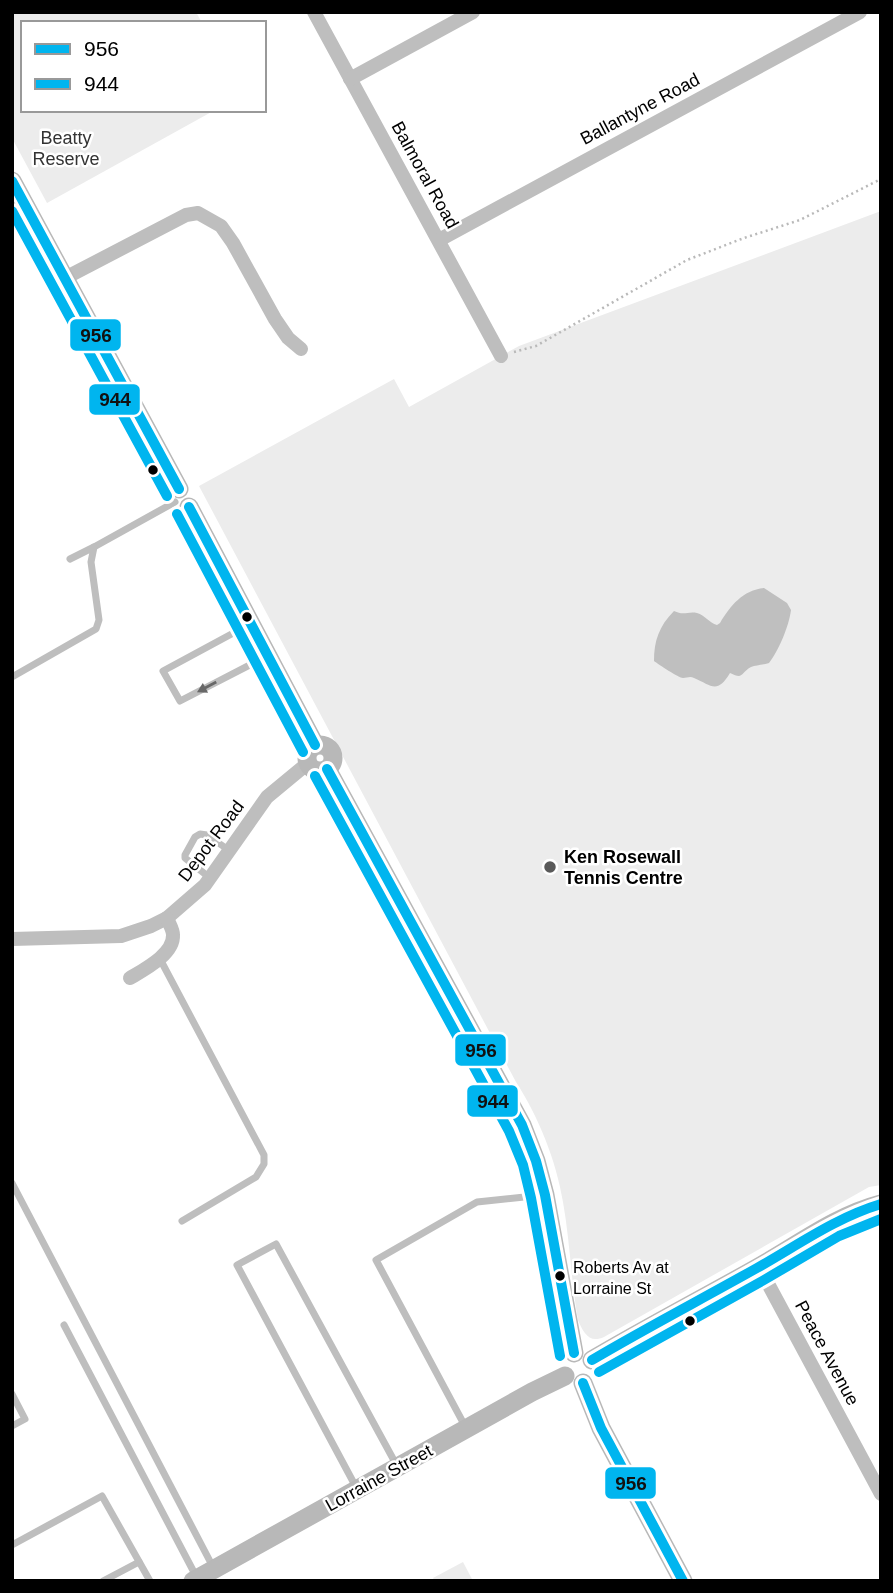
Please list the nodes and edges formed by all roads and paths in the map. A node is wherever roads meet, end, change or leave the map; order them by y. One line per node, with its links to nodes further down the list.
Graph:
1 (314, 12): 4 (street, Balmoral Road)
2 (473, 12): 4 (street)
3 (860, 12): 7 (street, Ballantyne Road)
4 (350, 79): 7 (street, Balmoral Road)
5 (881, 179): 10 (path)
6 (12, 181): 8 (street)
7 (439, 240): 10 (street, Balmoral Road)
8 (65, 278): 9 (street); 11 (street)
9 (301, 349)
10 (501, 356)
11 (181, 499): 12 (lane); 14 (street)
12 (94, 547): 13 (lane); 16 (lane)
13 (70, 559)
14 (251, 624): 15 (street); 15 (lane, one-way to 14)
15 (267, 656): 17 (street)
16 (12, 677)
17 (311, 754): 18 (street, Depot Road); 25 (street)
18 (230, 851): 19 (street, Depot Road); 19 (lane)
19 (211, 878): 20 (street, Depot Road)
20 (167, 918): 21 (street, Depot Road); 22 (street)
21 (12, 939)
22 (159, 959): 23 (street); 27 (lane)
23 (131, 978)
24 (12, 1184): 40 (lane)
25 (545, 1195): 30 (street); 34 (lane)
26 (881, 1204): 28 (street)
27 (182, 1220)
28 (759, 1267): 30 (street); 37 (street, Peace Avenue)
29 (64, 1325): 40 (lane)
30 (583, 1357): 31 (street); 31 (street)
31 (574, 1380): 34 (street, Lorraine Street); 43 (street)
32 (12, 1394): 33 (lane)
33 (12, 1426)
34 (466, 1429): 35 (street, Lorraine Street)
35 (398, 1467): 36 (street, Lorraine Street); 36 (lane)
36 (358, 1490): 40 (street, Lorraine Street)
37 (881, 1494)
38 (12, 1545): 39 (lane)
39 (139, 1562): 41 (lane); 42 (lane)
40 (201, 1576)
41 (103, 1581)
42 (150, 1581)
43 (683, 1581)

